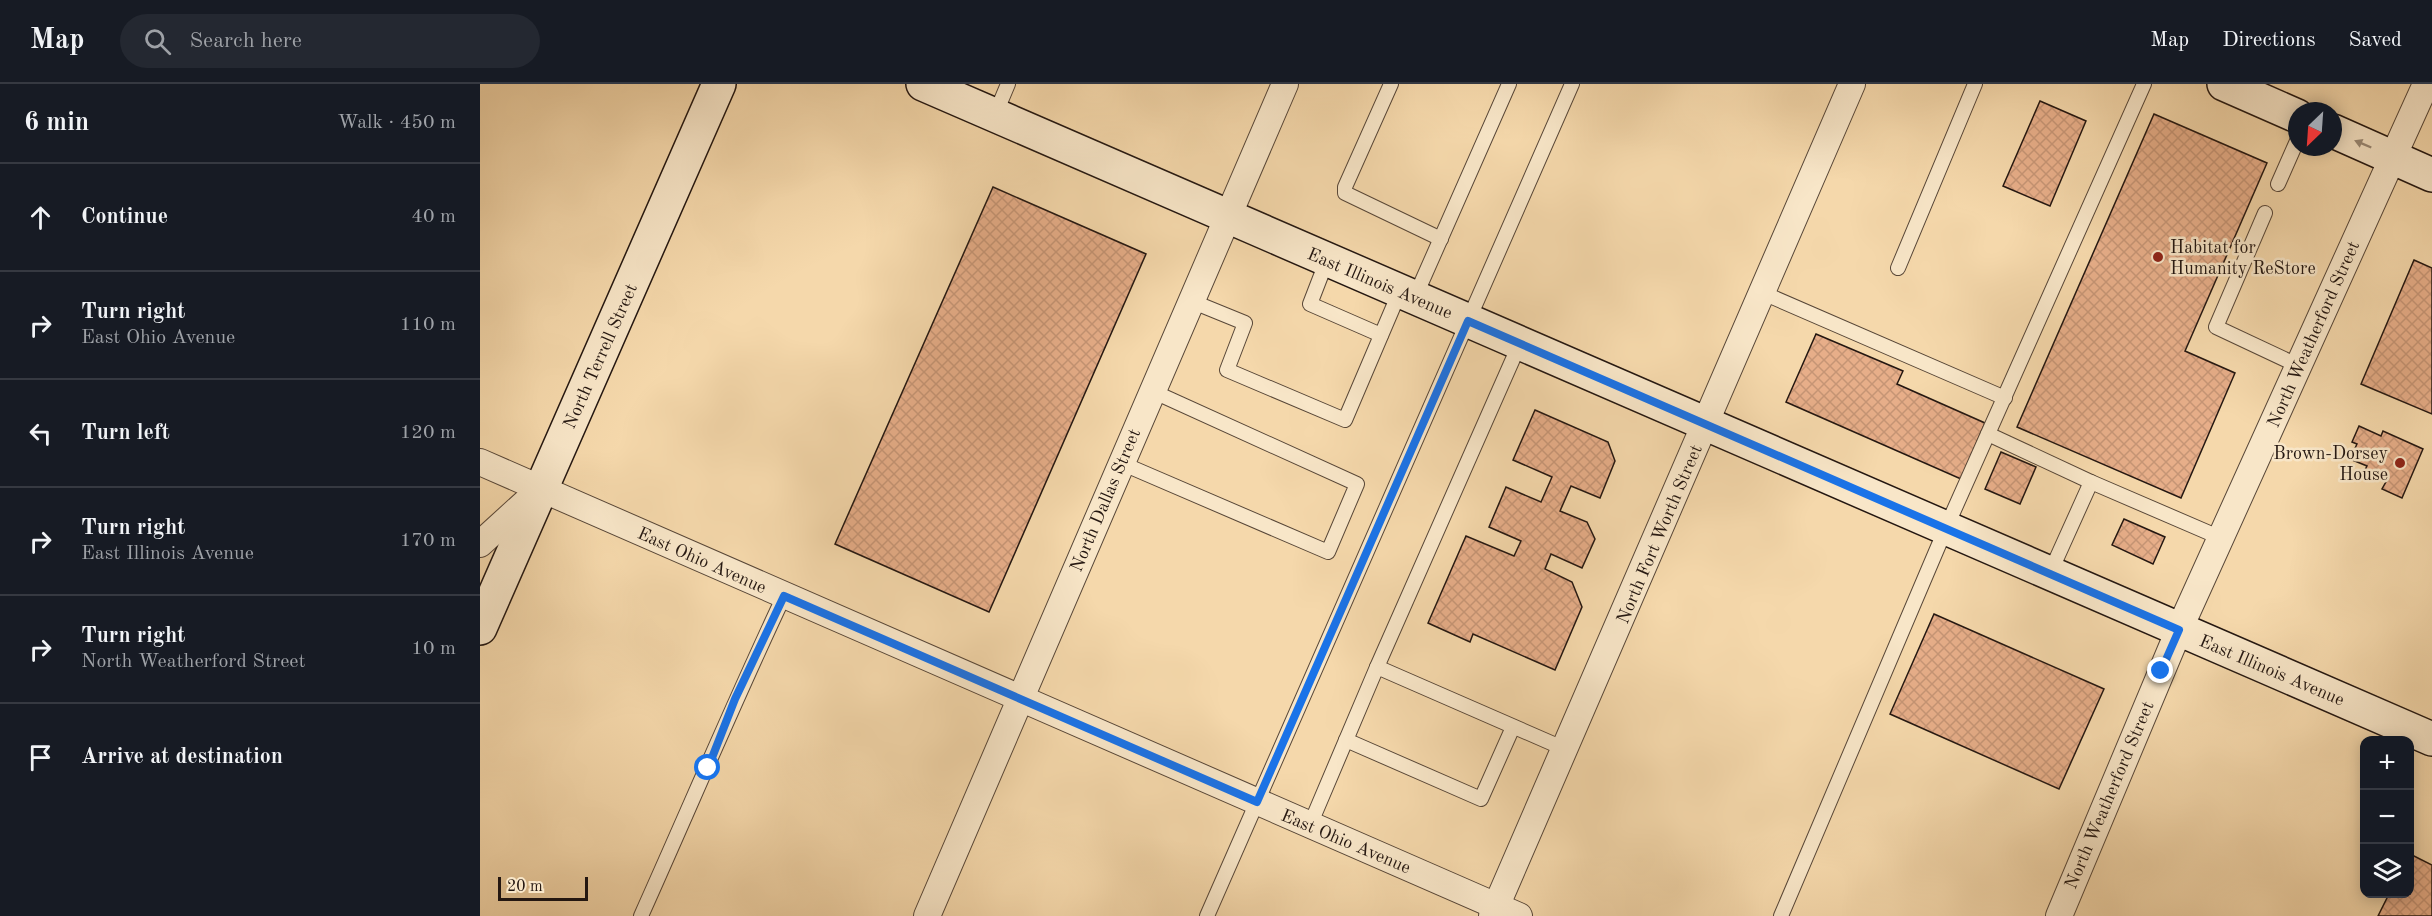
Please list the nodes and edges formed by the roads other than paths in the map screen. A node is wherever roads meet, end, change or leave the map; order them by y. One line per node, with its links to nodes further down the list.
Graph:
1 (718, 84): 39 (main road, North Terrell Street)
2 (923, 84): 14 (main road, East Illinois Avenue)
3 (1008, 84): 14 (lane)
4 (1285, 84): 21 (street, North Dallas Street)
5 (1391, 84): 22 (lane)
6 (1509, 84): 22 (lane)
7 (1572, 84): 28 (lane)
8 (1852, 84): 25 (street, North Fort Worth Street)
9 (1975, 84): 24 (lane)
10 (2144, 84): 33 (lane)
11 (2224, 84): 13 (main road)
12 (2426, 84): 17 (street, North Weatherford Street)
13 (2288, 112)
14 (995, 115): 21 (main road, East Illinois Avenue)
15 (2342, 135): 17 (main road, one-way to 15)
16 (2290, 156): 19 (lane)
17 (2394, 158): 18 (main road); 31 (street, North Weatherford Street)
18 (2432, 174)
19 (2278, 184)
20 (2265, 213): 31 (lane)
21 (1227, 216): 23 (main road, East Illinois Avenue); 27 (street, North Dallas Street)
22 (1441, 239): 26 (lane)
23 (1327, 260): 26 (main road, East Illinois Avenue); 29 (lane)
24 (1898, 268)
25 (1763, 293): 33 (lane); 34 (street, North Fort Worth Street)
26 (1407, 294): 28 (main road, East Illinois Avenue); 29 (lane)
27 (1191, 301): 29 (lane); 32 (street, North Dallas Street)
28 (1468, 321): 30 (main road, East Illinois Avenue); 53 (lane)
29 (1381, 335)
30 (1520, 344): 34 (main road, East Illinois Avenue); 47 (lane)
31 (2299, 366): 41 (street, North Weatherford Street)
32 (1152, 391): 37 (street, North Dallas Street); 37 (lane)
33 (2005, 398): 35 (lane)
34 (1707, 424): 40 (main road, East Illinois Avenue); 52 (street, North Fort Worth Street)
35 (1988, 434): 38 (lane); 40 (lane)
36 (480, 462): 39 (street, East Ohio Avenue)
37 (1121, 463): 48 (street, North Dallas Street)
38 (2091, 482): 41 (lane); 43 (lane)
39 (541, 489): 42 (street); 44 (street, East Ohio Avenue); 45 (main road, North Terrell Street)
40 (1946, 528): 43 (main road, East Illinois Avenue); 59 (lane)
41 (2221, 538): 46 (street, North Weatherford Street)
42 (480, 544)
43 (2050, 573): 46 (main road, East Illinois Avenue)
44 (784, 596): 48 (street, East Ohio Avenue); 56 (lane)
45 (480, 628)
46 (2179, 630): 50 (main road, East Illinois Avenue); 60 (street, North Weatherford Street)
47 (1377, 667): 49 (lane); 51 (lane)
48 (1020, 699): 53 (street, East Ohio Avenue); 57 (street, North Dallas Street)
49 (1513, 727): 51 (lane); 52 (lane)
50 (2432, 739)
51 (1346, 740): 54 (lane)
52 (1565, 749): 55 (street, North Fort Worth Street)
53 (1257, 802): 54 (street, East Ohio Avenue); 58 (lane)
54 (1310, 825): 55 (street, East Ohio Avenue)
55 (1503, 913)
56 (641, 916)
57 (927, 916)
58 (1208, 916)
59 (1781, 916)
60 (2059, 916)

